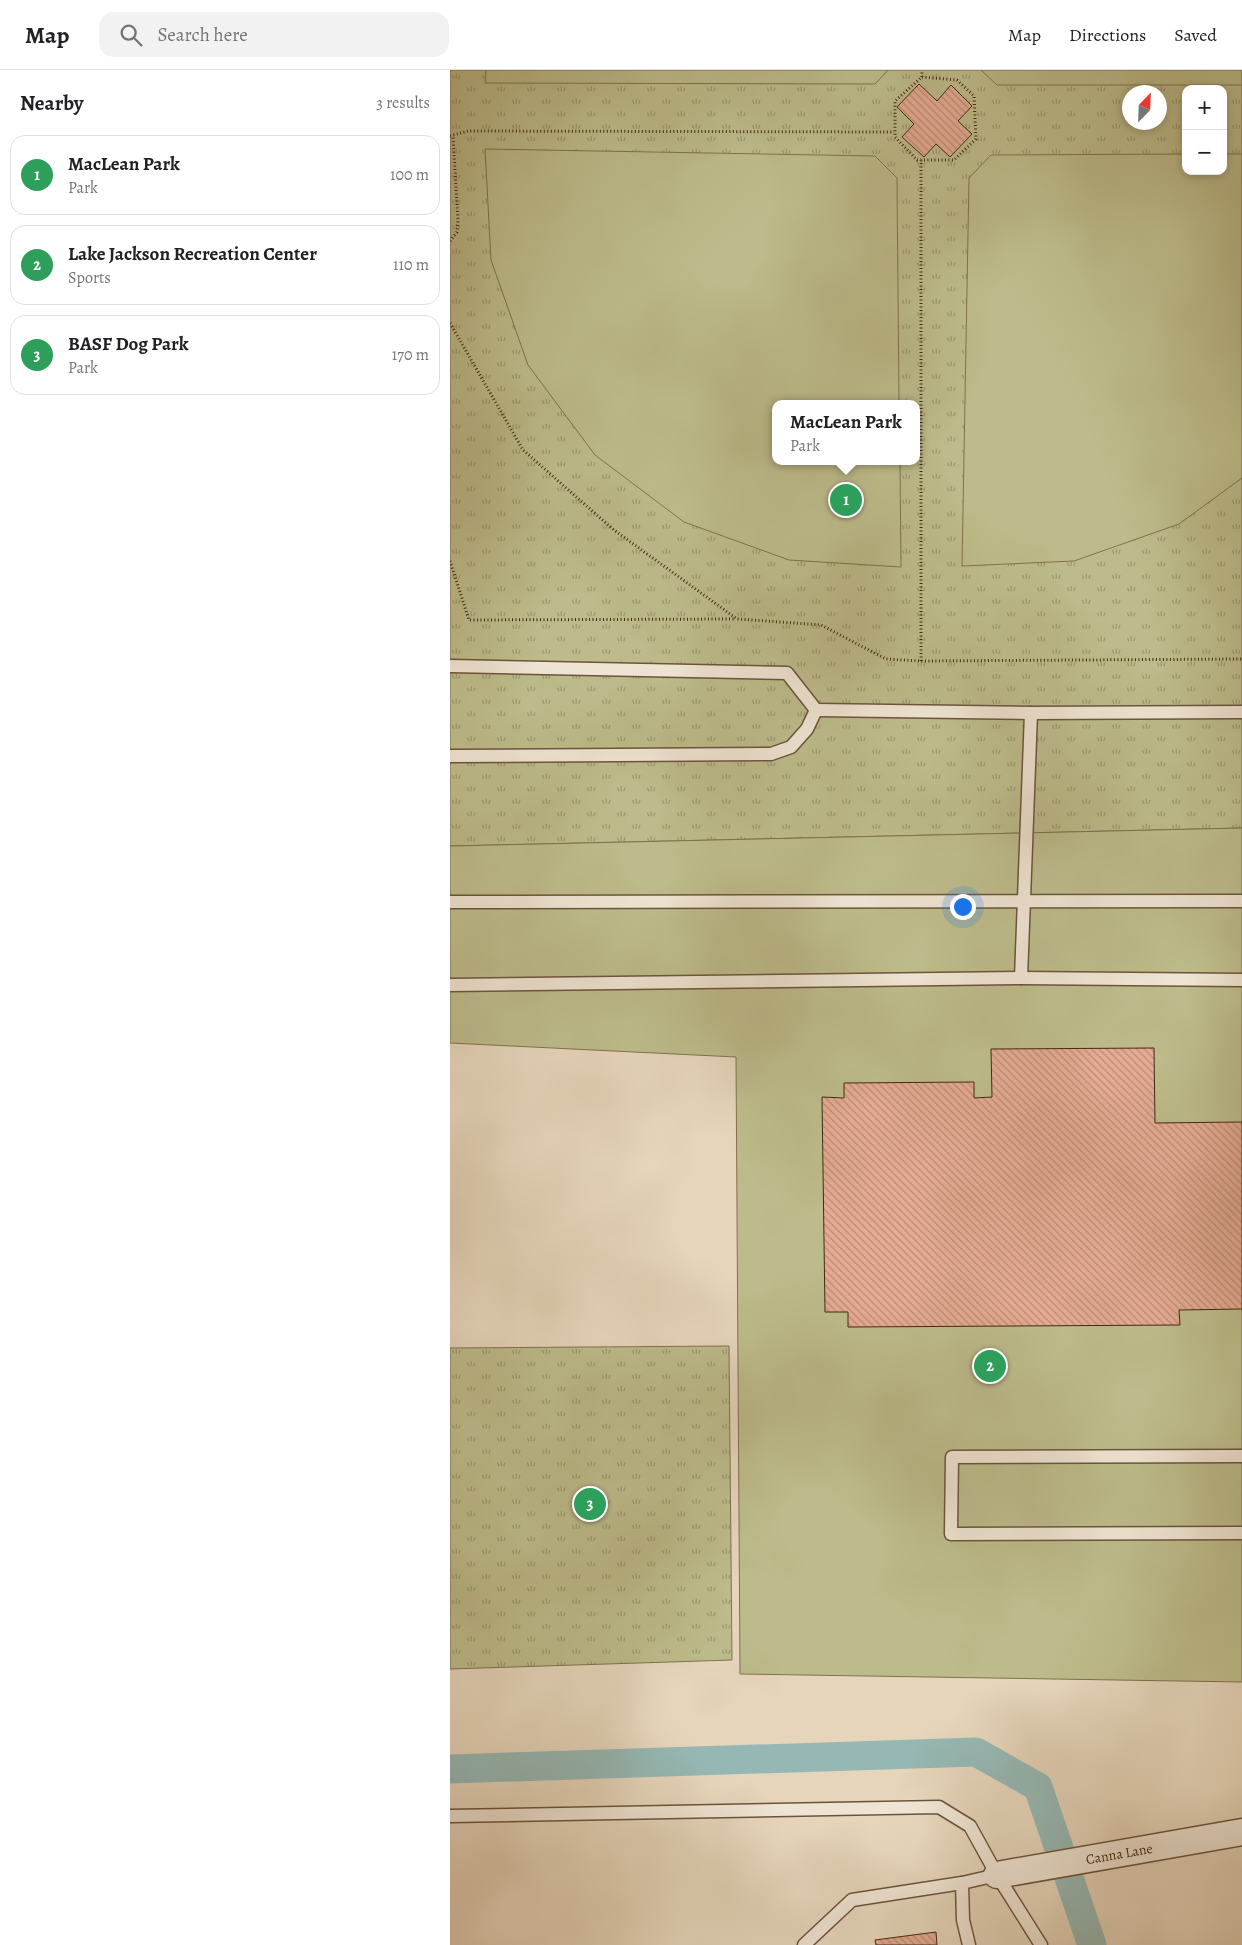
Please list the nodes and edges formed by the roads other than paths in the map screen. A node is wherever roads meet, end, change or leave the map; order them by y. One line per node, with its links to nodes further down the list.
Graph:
1 (450, 666): 2 (lane)
2 (816, 710): 4 (lane); 5 (lane)
3 (1242, 712): 4 (lane)
4 (1031, 713): 6 (lane)
5 (450, 756)
6 (1024, 900): 7 (lane); 8 (lane); 9 (lane)
7 (1242, 901)
8 (450, 902)
9 (1021, 978): 10 (lane); 11 (lane)
10 (1242, 980)
11 (450, 985)
12 (1242, 1456): 13 (lane)
13 (1242, 1533)
14 (450, 1816): 16 (lane)
15 (1242, 1832): 16 (street, Canna Lane)
16 (996, 1875): 17 (lane); 20 (lane)
17 (962, 1883): 18 (lane); 19 (lane)
18 (804, 1945)
19 (969, 1945)
20 (1041, 1945)

